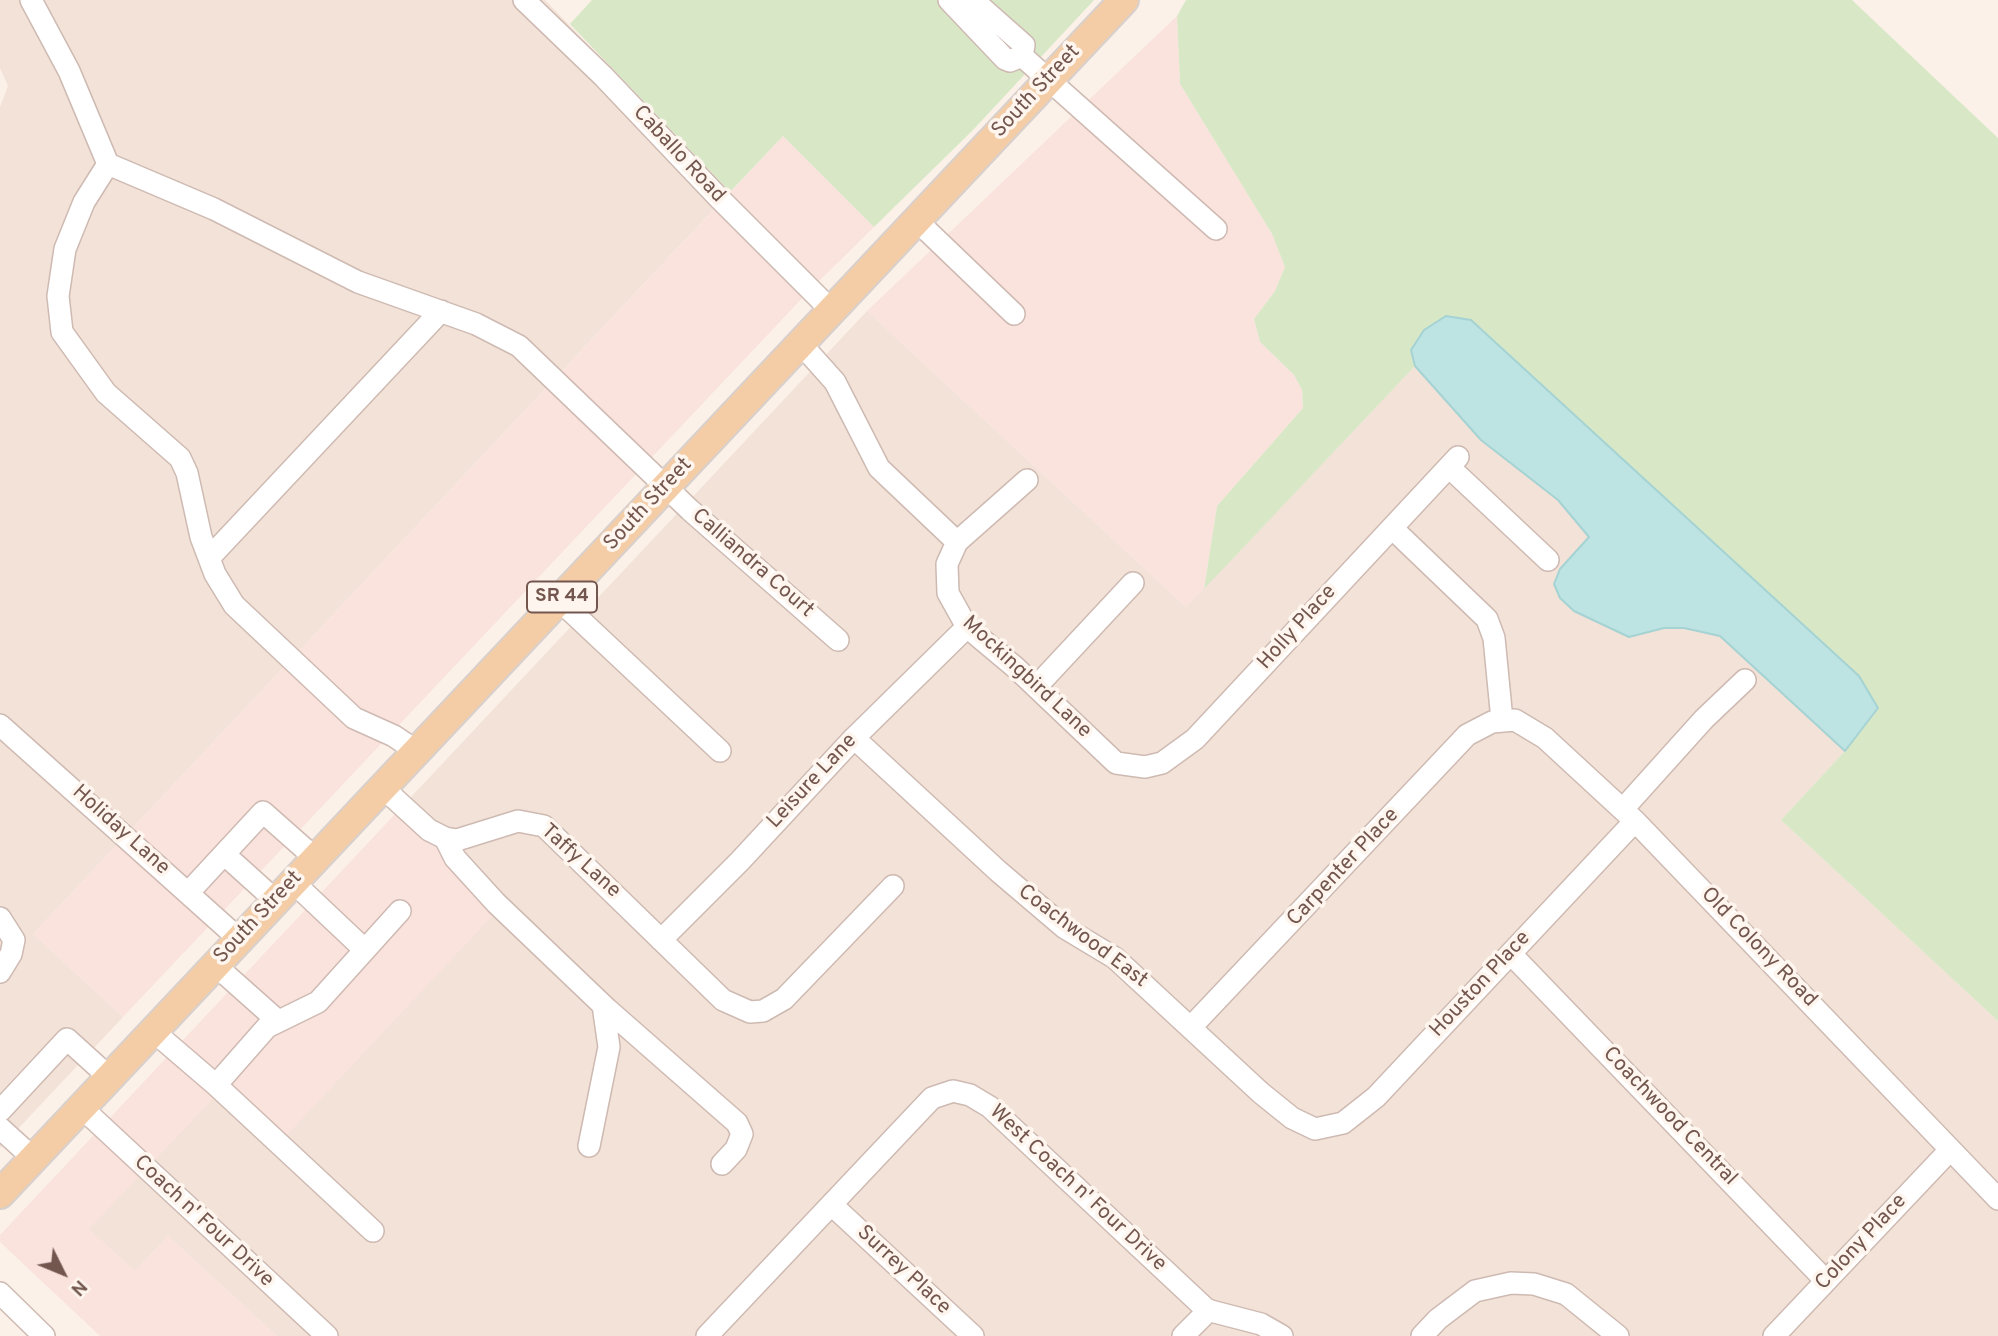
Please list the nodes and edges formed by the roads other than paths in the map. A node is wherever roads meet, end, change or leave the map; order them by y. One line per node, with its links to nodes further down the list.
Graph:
1 (31, 0): 8 (street)
2 (524, 0): 12 (street, Caballo Road)
3 (949, 0): 6 (street)
4 (973, 0): 6 (street)
5 (1124, 0): 7 (main road, South Street / SR 44)
6 (1022, 56): 7 (street)
7 (1049, 80): 9 (main road, South Street / SR 44); 10 (street)
8 (108, 164): 11 (street, Calliandra Court); 19 (street)
9 (916, 220): 12 (main road, South Street / SR 44); 13 (street)
10 (1216, 229)
11 (441, 311): 16 (street, Calliandra Court); 19 (street)
12 (832, 311): 14 (main road, South Street / SR 44)
13 (1014, 314)
14 (801, 344): 16 (main road, South Street / SR 44); 18 (street)
15 (1027, 480): 18 (street)
16 (666, 487): 22 (main road, South Street / SR 44); 24 (street, Calliandra Court)
17 (1392, 528): 20 (street, Holly Place); 27 (street); 32 (street, Holly Place)
18 (957, 542): 23 (street, Mockingbird Lane)
19 (209, 558): 30 (street)
20 (1548, 560)
21 (1133, 583): 26 (street)
22 (559, 600): 30 (main road, South Street / SR 44); 31 (street)
23 (967, 626): 26 (street, Mockingbird Lane); 29 (street, Leisure Lane)
24 (838, 640)
25 (1745, 680): 34 (street, Houston Place)
26 (1036, 687): 32 (street, Mockingbird Lane)
27 (1502, 720): 34 (street, Old Colony Road); 51 (street, Carpenter Place)
28 (0, 725): 40 (street, Holiday Lane)
29 (853, 737): 44 (street, Leisure Lane); 51 (street, Coachwood East)
30 (416, 751): 33 (main road, South Street / SR 44)
31 (720, 751)
32 (1122, 766)
33 (382, 788): 35 (street); 37 (main road, South Street / SR 44)
34 (1629, 815): 46 (street, Houston Place); 60 (street, Old Colony Road)
35 (445, 838): 44 (street, Taffy Lane); 49 (street)
36 (224, 854): 37 (street); 39 (street); 40 (street)
37 (315, 858): 39 (main road, South Street / SR 44)
38 (893, 886): 44 (street, Taffy Lane)
39 (284, 891): 43 (main road, South Street / SR 44); 45 (street)
40 (188, 893): 43 (street, Holiday Lane)
41 (400, 911): 45 (street)
42 (0, 918): 48 (street)
43 (239, 939): 47 (main road, South Street / SR 44)
44 (661, 940)
45 (365, 950): 50 (street)
46 (1511, 954): 58 (street, Houston Place); 67 (street, Coachwood Central)
47 (215, 965): 50 (street); 52 (main road, South Street / SR 44)
48 (0, 972)
49 (604, 1005): 59 (street); 62 (street)
50 (278, 1021): 54 (street)
51 (1192, 1026): 58 (street, Coachwood East)
52 (153, 1031): 53 (main road, South Street / SR 44); 54 (street)
53 (109, 1077): 55 (main road, South Street / SR 44); 56 (street)
54 (216, 1085): 66 (street)
55 (81, 1107): 61 (main road, South Street / SR 44); 71 (street, Coach n' Four Drive)
56 (0, 1111)
57 (0, 1128): 61 (street)
58 (1315, 1129)
59 (589, 1146)
60 (1950, 1150): 64 (street, Old Colony Road); 67 (street, Colony Place)
61 (33, 1158): 63 (main road, South Street / SR 44)
62 (722, 1164)
63 (0, 1194)
64 (1998, 1199)
65 (833, 1206): 69 (street, West Coach n' Four Drive); 72 (street, West Coach n' Four Drive); 73 (street, Surrey Place)
66 (373, 1231)
67 (1826, 1281): 78 (street, Colony Place)
68 (0, 1293): 70 (street)
69 (1209, 1310): 74 (street); 75 (street, West Coach n' Four Drive)
70 (44, 1336)
71 (327, 1336)
72 (707, 1336)
73 (973, 1336)
74 (1183, 1336)
75 (1282, 1336)
76 (1422, 1336): 77 (street)
77 (1618, 1336)
78 (1774, 1336)

